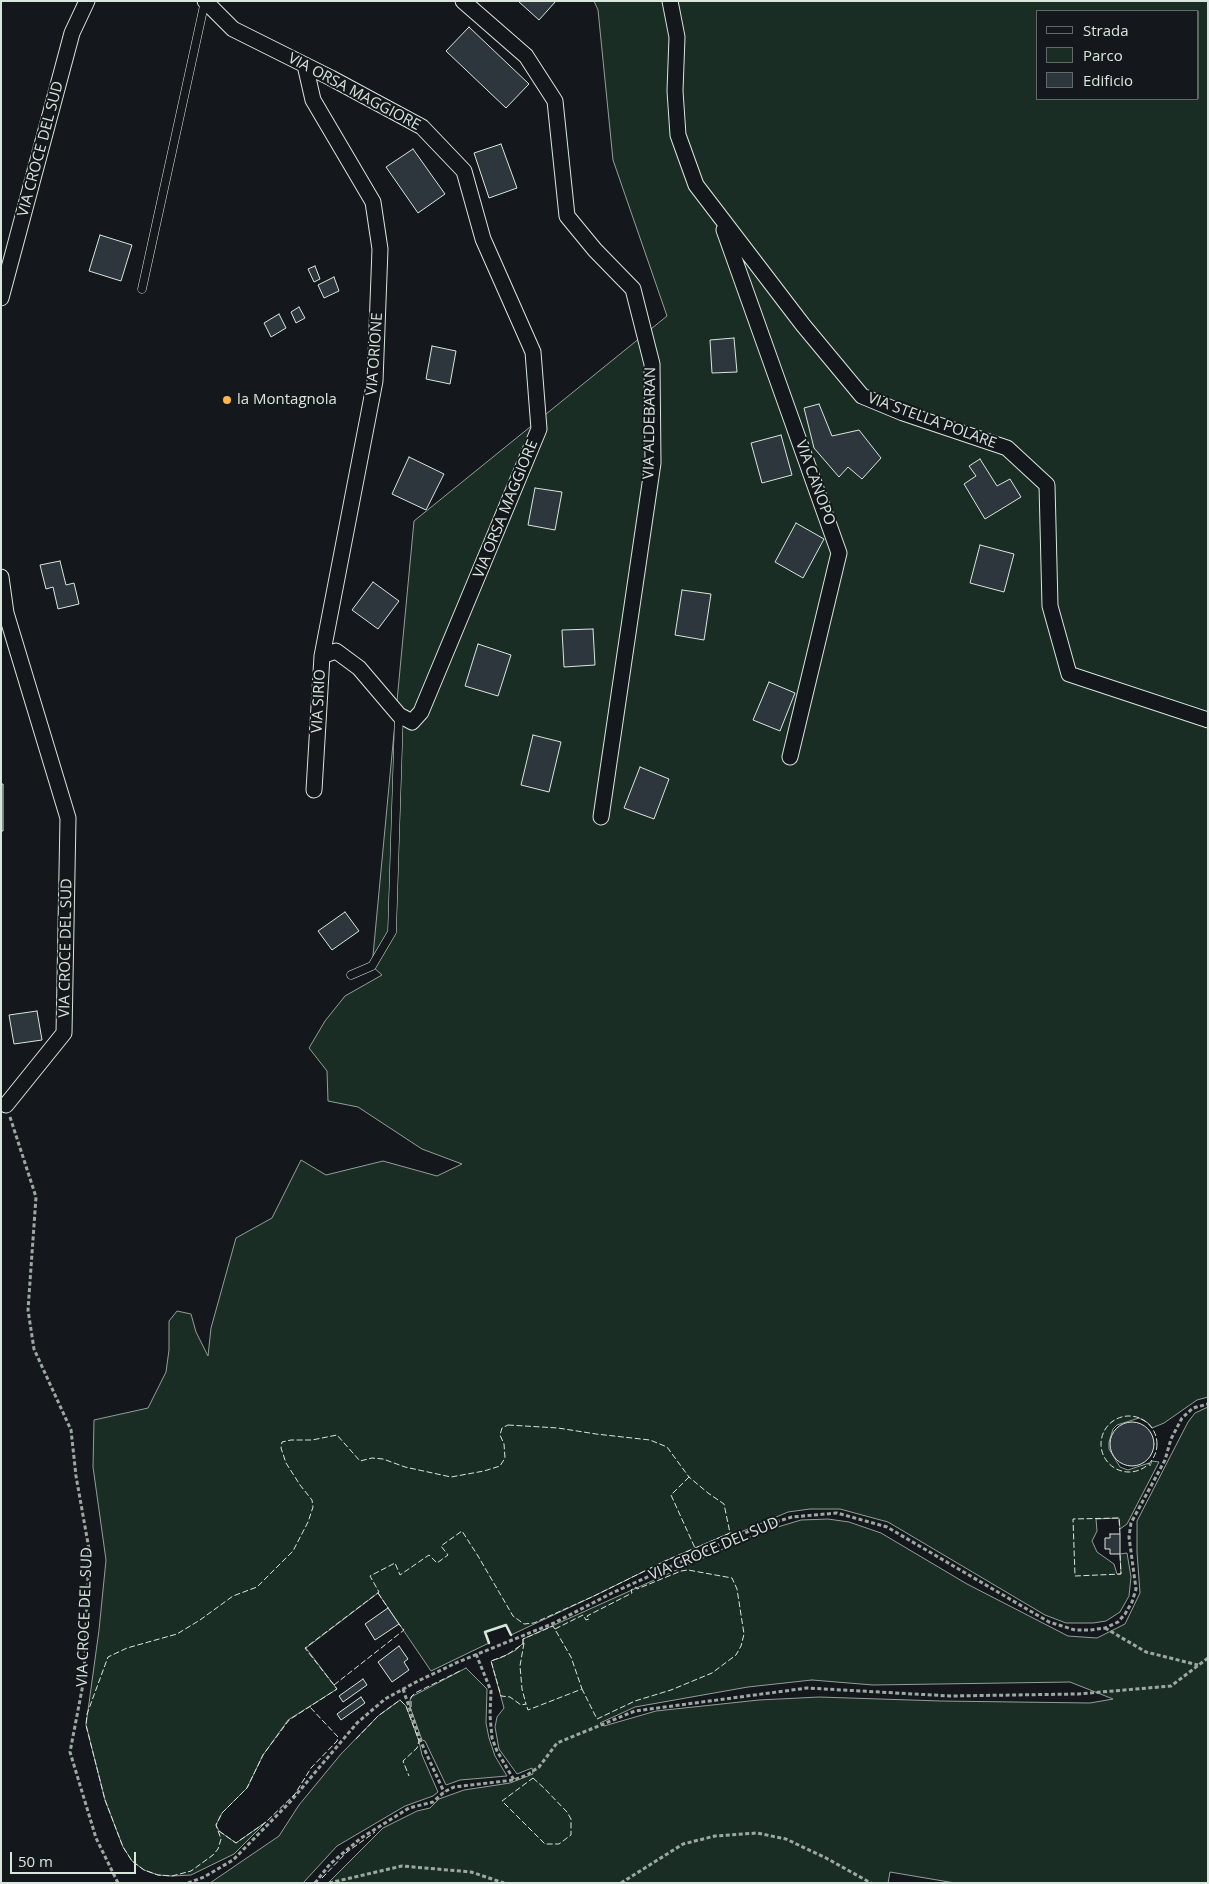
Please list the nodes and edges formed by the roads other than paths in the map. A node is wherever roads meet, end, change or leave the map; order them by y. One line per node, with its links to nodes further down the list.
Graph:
1 (86, 1): 8 (street, VIA CROCE DEL SUD)
2 (205, 1): 5 (street, VIA ORSA MAGGIORE); 7 (lane)
3 (463, 1): 15 (street, VIA ALDEBARAN)
4 (670, 1): 6 (street, VIA STELLA POLARE)
5 (305, 65): 10 (street, VIA ORIONE); 11 (street, VIA ORSA MAGGIORE)
6 (719, 216): 12 (street, VIA STELLA POLARE); 13 (street, VIA CANOPO)
7 (142, 289)
8 (1, 298)
9 (1, 577): 17 (street, VIA CROCE DEL SUD)
10 (322, 656): 11 (street, VIA SIRIO); 14 (street, VIA SIRIO)
11 (399, 715): 16 (lane)
12 (1208, 720)
13 (790, 757)
14 (314, 790)
15 (601, 817)
16 (352, 975)
17 (6, 1105)

